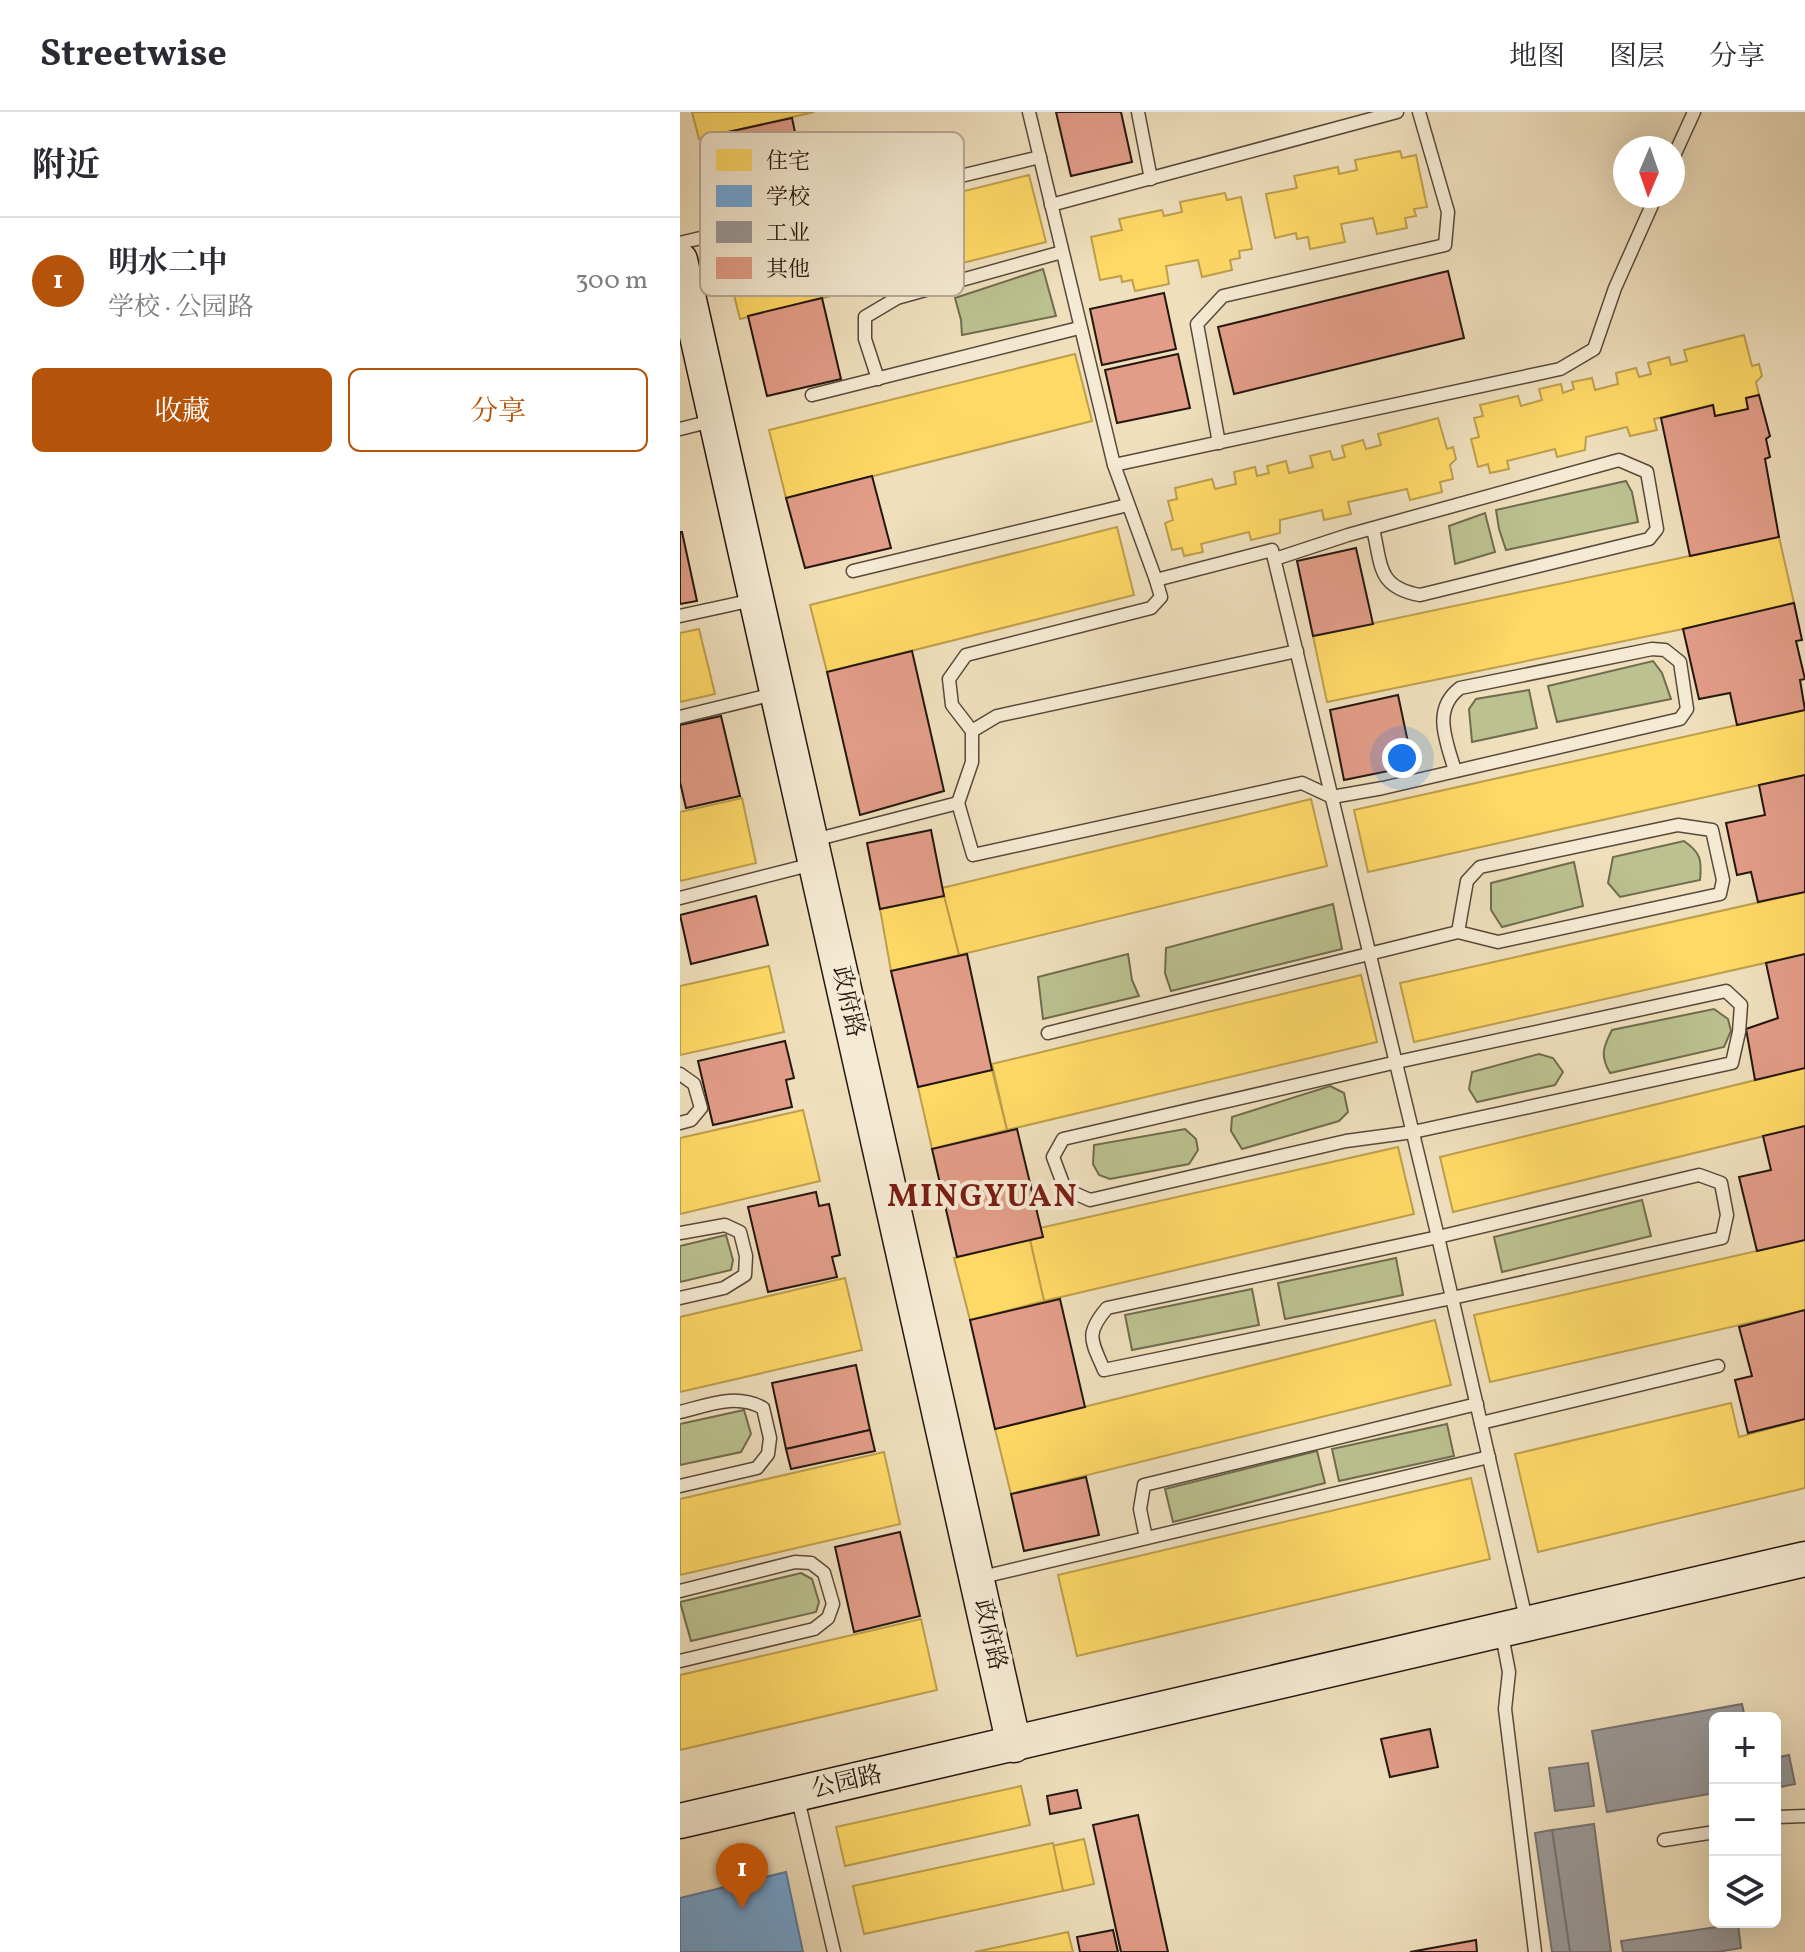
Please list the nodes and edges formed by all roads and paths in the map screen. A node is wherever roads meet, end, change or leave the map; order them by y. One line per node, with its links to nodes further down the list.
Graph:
1 (1029, 112): 7 (lane)
2 (1138, 112): 9 (lane)
3 (1397, 112): 9 (lane)
4 (1419, 112): 23 (lane)
5 (1694, 112): 6 (lane)
6 (1683, 136)
7 (1040, 157): 8 (lane); 10 (lane)
8 (964, 175)
9 (1151, 179): 10 (lane)
10 (1051, 205): 14 (lane)
11 (1651, 208): 23 (lane)
12 (700, 238): 13 (lane)
13 (680, 243)
14 (1062, 252): 16 (lane); 18 (lane)
15 (680, 260): 21 (street, 政府路)
16 (964, 279)
17 (904, 296): 19 (lane)
18 (1079, 328): 19 (lane); 24 (lane)
19 (878, 379): 20 (lane)
20 (812, 395)
21 (716, 420): 22 (lane); 30 (street, 政府路)
22 (680, 429)
23 (1219, 443): 24 (lane)
24 (1114, 465): 25 (lane)
25 (1128, 505): 28 (lane); 29 (lane)
26 (1373, 529): 26 (lane); 27 (lane)
27 (1275, 559): 29 (lane); 32 (lane)
28 (853, 571)
29 (1156, 580): 35 (lane)
30 (756, 600): 31 (lane); 33 (street, 政府路)
31 (680, 616)
32 (1297, 651): 35 (lane); 37 (lane)
33 (777, 693): 34 (lane); 39 (street, 政府路)
34 (680, 717)
35 (972, 731): 38 (lane)
36 (1455, 771): 36 (lane); 37 (lane)
37 (1332, 797): 38 (lane); 42 (lane)
38 (958, 803): 39 (lane)
39 (813, 852): 40 (lane); 60 (street, 政府路)
40 (680, 898)
41 (1458, 932): 41 (lane); 42 (lane)
42 (1371, 953): 43 (lane); 44 (lane)
43 (1048, 1033)
44 (1397, 1062): 47 (lane); 47 (lane); 47 (lane)
45 (680, 1074): 46 (lane)
46 (680, 1123)
47 (1413, 1132): 49 (lane)
48 (680, 1233): 50 (lane)
49 (1438, 1237): 51 (lane); 51 (lane); 51 (lane)
50 (680, 1298)
51 (1452, 1298): 53 (lane)
52 (1718, 1366): 55 (lane)
53 (1477, 1404): 55 (lane); 58 (lane)
54 (680, 1412): 57 (lane)
55 (1481, 1423): 56 (lane)
56 (1489, 1457): 58 (lane); 62 (lane)
57 (680, 1486)
58 (1146, 1538): 60 (lane)
59 (1805, 1559): 62 (street, 公园路)
60 (976, 1578): 64 (street, 政府路)
61 (680, 1591): 63 (lane)
62 (1514, 1627): 64 (street, 公园路); 72 (lane)
63 (680, 1661)
64 (1014, 1745): 65 (street, 公园路)
65 (797, 1794): 68 (street, 公园路); 71 (lane)
66 (1805, 1816): 67 (lane)
67 (1781, 1817)
68 (680, 1821)
69 (1709, 1833): 70 (lane)
70 (1664, 1840)
71 (834, 1952)
72 (1535, 1952)

